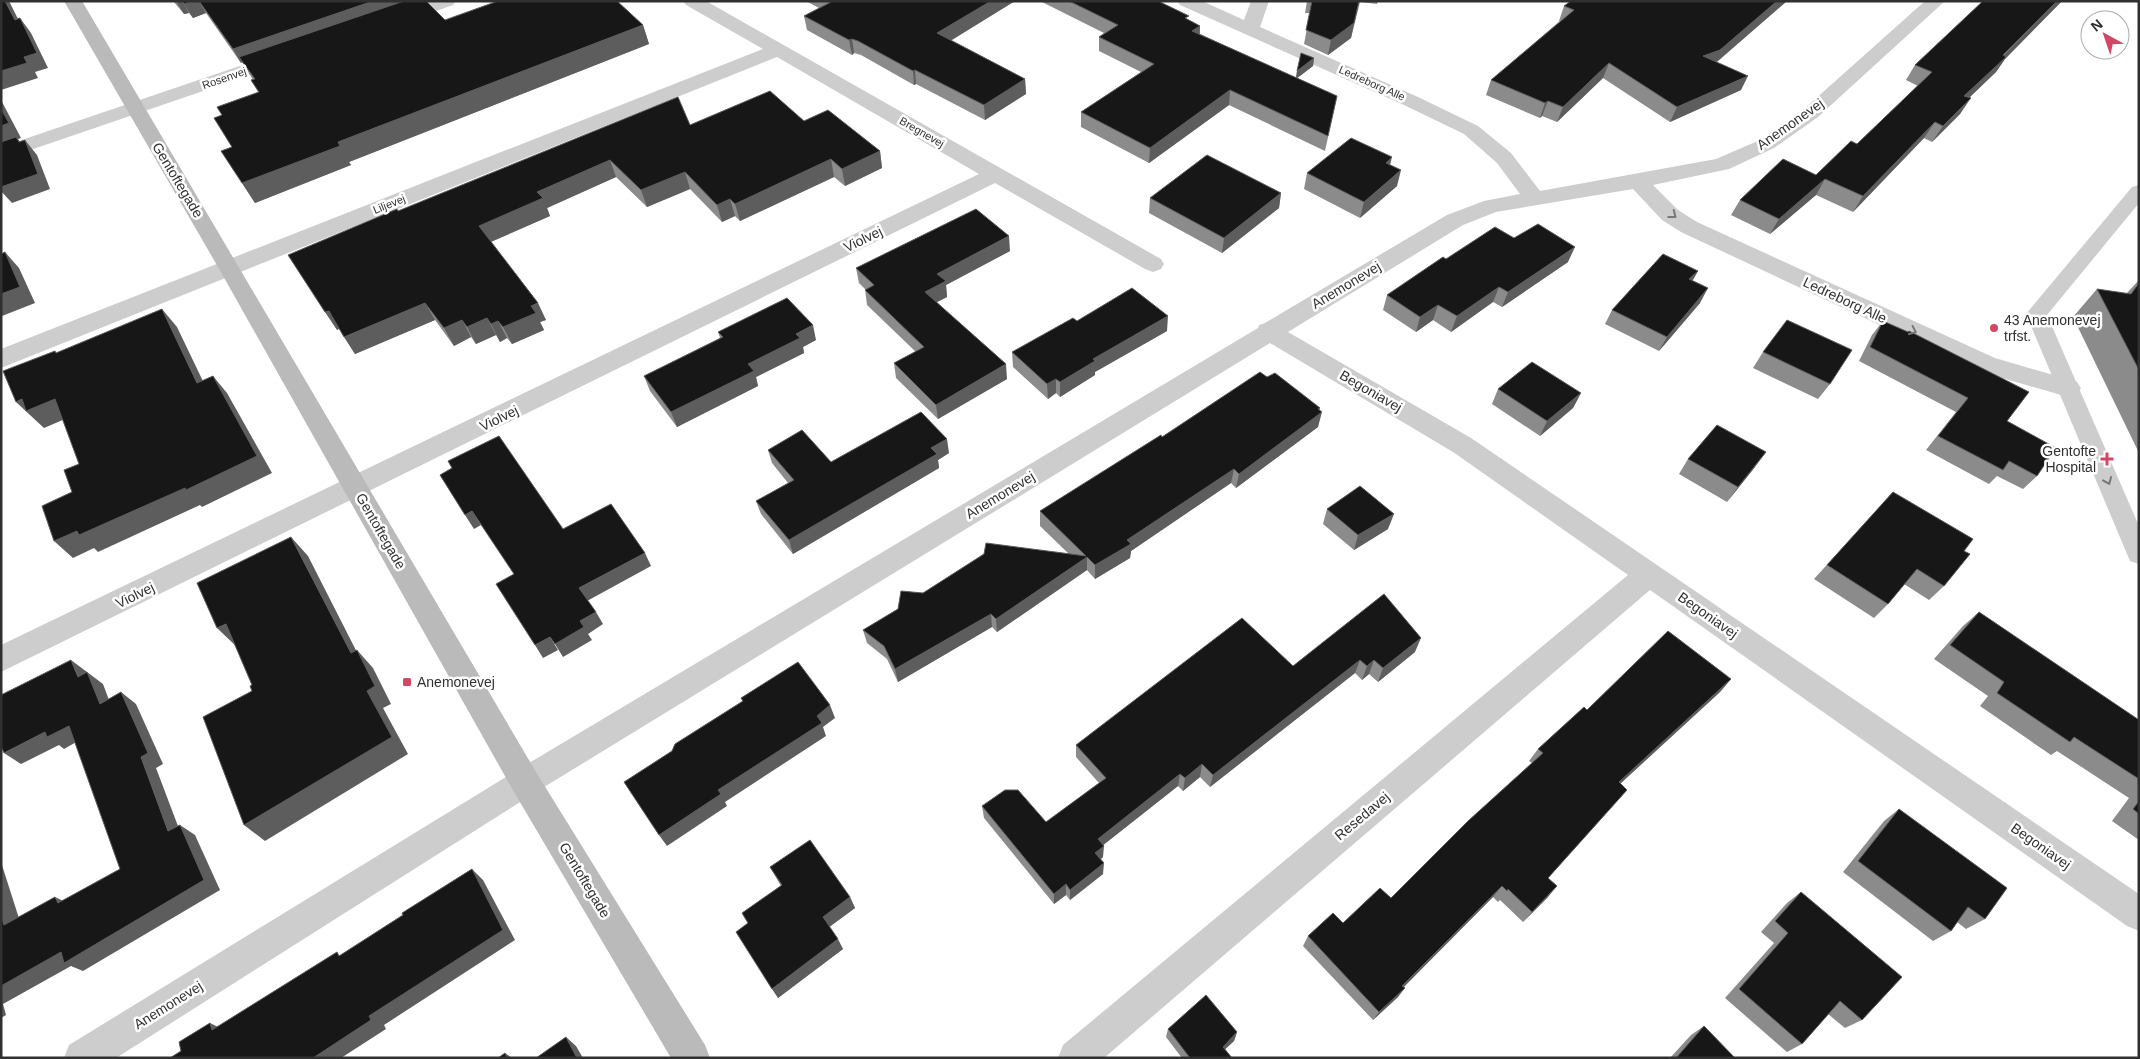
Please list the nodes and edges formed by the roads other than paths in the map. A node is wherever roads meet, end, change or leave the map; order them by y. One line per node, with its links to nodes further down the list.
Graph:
1 (73, 1): 11 (street, Gentoftegade)
2 (447, 1): 7 (street)
3 (692, 1): 9 (street, Bregnevej)
4 (1186, 1): 8 (street, Ledreborg Alle)
5 (1260, 1): 8 (street)
6 (1936, 1): 14 (street, Anemonevej)
7 (374, 27)
8 (1250, 30): 16 (street, Ledreborg Alle)
9 (778, 50): 13 (street, Bregnevej); 18 (street, Liljevej)
10 (300, 52): 11 (street, Rosenvej)
11 (136, 109): 12 (street, Rosenvej); 18 (street, Gentoftegade)
12 (1, 154)
13 (996, 174): 17 (street, Bregnevej); 22 (street, Violvej)
14 (1638, 181): 16 (street, Anemonevej); 21 (street, Ledreborg Alle, one-way to 21)
15 (2139, 191): 21 (lane)
16 (1534, 198): 19 (street, Anemonevej)
17 (1153, 264)
18 (229, 267): 20 (street, Liljevej); 22 (street, Gentoftegade)
19 (1268, 331): 24 (street, Begoniavej); 26 (street, Anemonevej)
20 (1, 359)
21 (2068, 388): 23 (lane, one-way to 23)
22 (356, 488): 25 (street, Violvej); 26 (street, Gentoftegade)
23 (2139, 554)
24 (1649, 574): 27 (street, Begoniavej); 30 (street, Resedavej)
25 (1, 659)
26 (525, 782): 28 (street, Anemonevej); 29 (street, Gentoftegade)
27 (2139, 914)
28 (82, 1058)
29 (692, 1058)
30 (1076, 1058)

